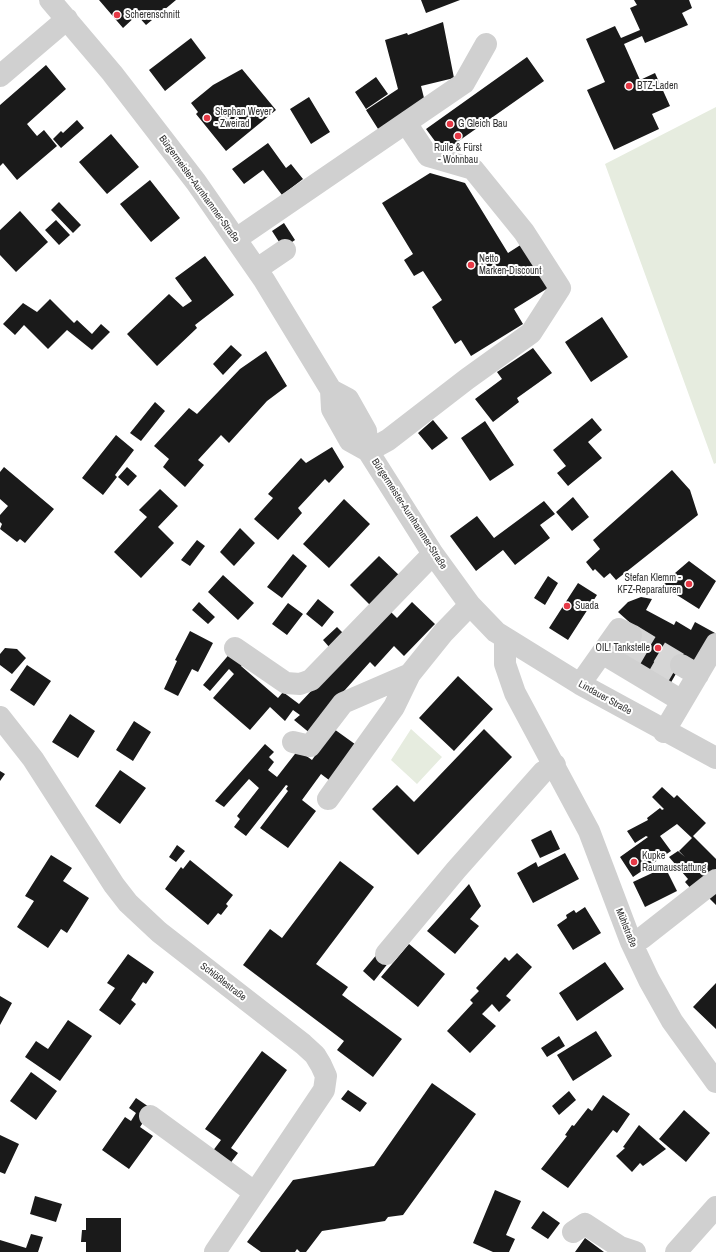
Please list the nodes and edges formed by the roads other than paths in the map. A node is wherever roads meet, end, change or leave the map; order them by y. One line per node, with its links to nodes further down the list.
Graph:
1 (50, 0): 2 (street, Bürgermeister-Aurnhammer-Straße)
2 (67, 19): 4 (street); 6 (street, Bürgermeister-Aurnhammer-Straße)
3 (486, 44): 5 (street)
4 (0, 76)
5 (406, 123): 6 (street); 9 (street)
6 (236, 239): 8 (street, Bürgermeister-Aurnhammer-Straße)
7 (285, 250): 8 (street)
8 (256, 269): 9 (street, Bürgermeister-Aurnhammer-Straße)
9 (368, 452): 10 (street, Bürgermeister-Aurnhammer-Straße)
10 (433, 554): 11 (street, Bürgermeister-Aurnhammer-Straße); 14 (street)
11 (470, 605): 12 (street, Bürgermeister-Aurnhammer-Straße); 15 (street)
12 (501, 635): 17 (street, Lindauer Straße); 22 (street, Mühlstraße)
13 (716, 644): 16 (street)
14 (236, 648)
15 (410, 674): 20 (street); 23 (street)
16 (685, 682): 17 (street); 19 (street)
17 (580, 684): 19 (street, Lindauer Straße)
18 (0, 717): 29 (street, Schlößlestraße)
19 (664, 732): 21 (street, Lindauer Straße)
20 (293, 742)
21 (716, 758)
22 (555, 765): 25 (street, Mühlstraße); 26 (street)
23 (328, 799)
24 (716, 880): 25 (street)
25 (631, 942): 27 (street, Mühlstraße)
26 (386, 954)
27 (716, 1082)
28 (150, 1116): 29 (street)
29 (254, 1192): 32 (street, Schlößlestraße)
30 (716, 1206): 34 (street)
31 (573, 1232): 33 (street)
32 (216, 1252)
33 (635, 1252)
34 (676, 1252)

